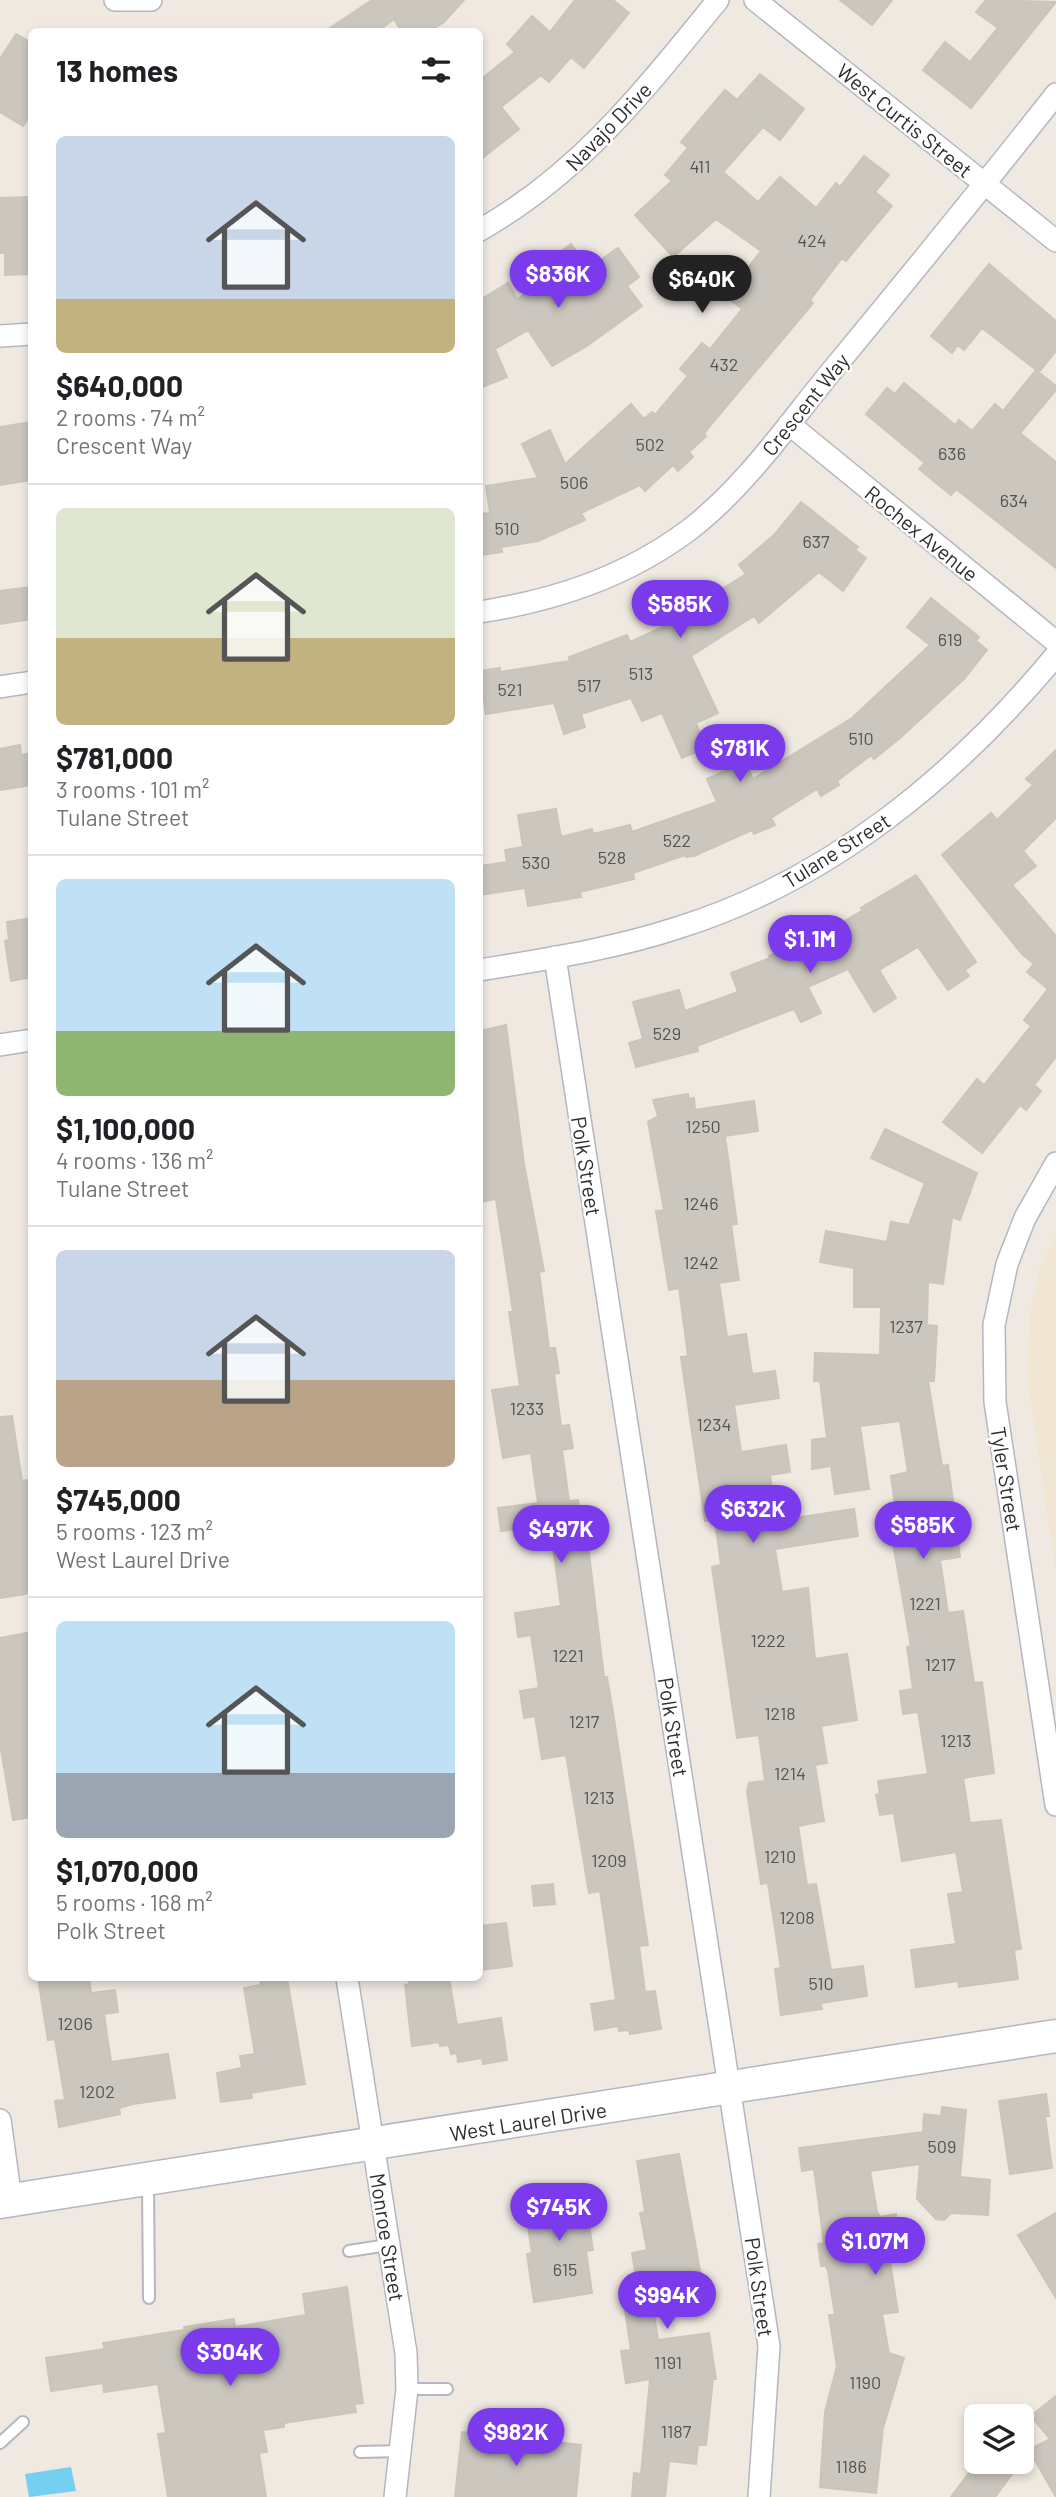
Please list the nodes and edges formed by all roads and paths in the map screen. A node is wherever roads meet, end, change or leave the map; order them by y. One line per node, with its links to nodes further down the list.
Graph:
1 (115, 0): 2 (street)
2 (151, 0)
3 (718, 0): 7 (street, Navajo Drive)
4 (755, 0): 6 (street, West Curtis Street)
5 (1056, 94): 6 (street, Crescent Way)
6 (985, 184): 8 (street, West Curtis Street); 11 (street, Crescent Way)
7 (483, 228)
8 (1056, 241)
9 (28, 334): 10 (street)
10 (0, 336)
11 (789, 424): 12 (street, Crescent Way); 13 (street, Rochex Avenue)
12 (483, 611)
13 (1056, 642)
14 (1056, 655): 17 (street, Tulane Street)
15 (28, 683): 16 (street)
16 (0, 687)
17 (555, 957): 18 (street, Tulane Street); 25 (street, Polk Street)
18 (483, 969)
19 (28, 1041): 20 (street)
20 (0, 1045)
21 (1056, 1163): 22 (street, Tyler Street)
22 (1056, 1805)
23 (347, 1981): 27 (street, Monroe Street)
24 (1056, 2036): 25 (main road, West Laurel Drive)
25 (730, 2089): 27 (main road, West Laurel Drive); 40 (street, Polk Street)
26 (0, 2120): 29 (street)
27 (374, 2145): 28 (main road, West Laurel Drive); 30 (street, Monroe Street)
28 (148, 2179): 29 (main road, West Laurel Drive); 32 (lane)
29 (5, 2201)
30 (388, 2245): 31 (lane); 33 (street, Monroe Street)
31 (349, 2251)
32 (149, 2298)
33 (407, 2389): 34 (lane); 37 (street, Monroe Street)
34 (447, 2389)
35 (23, 2422): 36 (lane)
36 (0, 2443)
37 (400, 2451): 38 (lane); 39 (street, Monroe Street)
38 (360, 2452)
39 (395, 2497)
40 (759, 2497)

